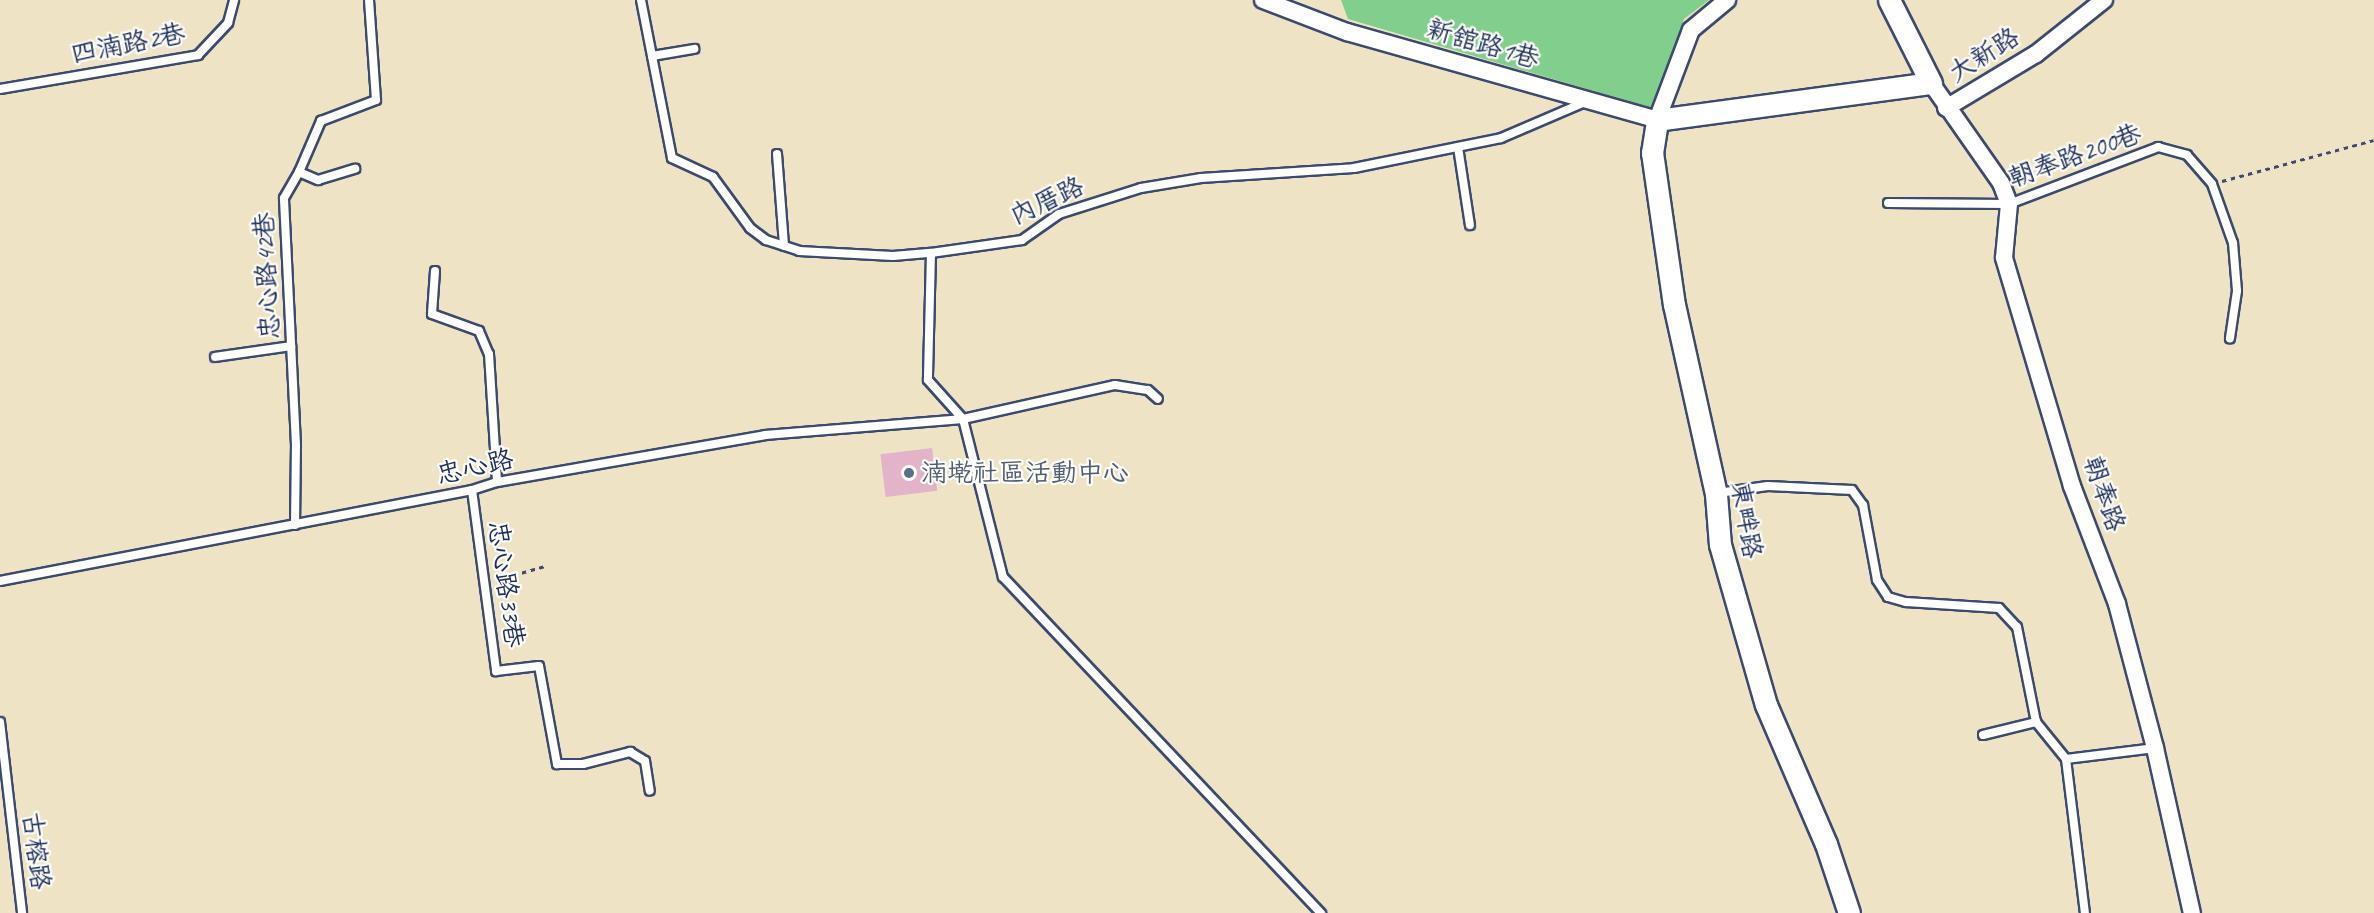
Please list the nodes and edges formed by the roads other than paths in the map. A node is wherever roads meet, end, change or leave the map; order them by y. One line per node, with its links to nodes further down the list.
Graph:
1 (234, 0): 11 (lane, 四湳路2巷)
2 (369, 0): 18 (lane, 忠心路42巷)
3 (641, 0): 9 (lane, 內厝路)
4 (1263, 0): 12 (street, 新舘路1巷)
5 (1727, 0): 14 (street)
6 (1889, 0): 10 (street)
7 (2104, 0): 13 (street, 大新路)
8 (694, 49): 9 (lane)
9 (652, 56): 22 (lane, 內厝路)
10 (1932, 83): 13 (street, 朝奉路); 14 (street)
11 (0, 89)
12 (1588, 100): 14 (street, 新舘路1巷); 15 (lane, 內厝路)
13 (1946, 108): 20 (street, 朝奉路)
14 (1657, 120): 32 (street, 東畔路)
15 (1458, 147): 21 (lane); 23 (lane, 內厝路)
16 (777, 154): 22 (lane)
17 (355, 169): 18 (lane)
18 (299, 172): 26 (lane, 忠心路42巷)
19 (1888, 203): 20 (lane, 朝奉路200巷)
20 (2009, 204): 25 (lane, 朝奉路200巷); 38 (street, 朝奉路)
21 (1470, 225)
22 (784, 246): 23 (lane, 內厝路)
23 (931, 253): 29 (lane)
24 (435, 271): 30 (lane)
25 (2230, 338)
26 (291, 346): 27 (lane); 33 (lane, 忠心路42巷)
27 (215, 357)
28 (1158, 399): 29 (lane, 忠心路)
29 (963, 419): 30 (lane, 忠心路); 42 (lane)
30 (497, 482): 31 (lane, 忠心路)
31 (472, 490): 33 (lane, 忠心路); 40 (lane, 忠心路33巷)
32 (1716, 494): 36 (lane); 43 (street, 東畔路)
33 (295, 525): 34 (lane, 忠心路)
34 (0, 581)
35 (0, 722): 41 (lane, 古榕路)
36 (2036, 722): 37 (lane); 39 (lane)
37 (1983, 735)
38 (2155, 748): 39 (lane); 45 (street, 朝奉路)
39 (2066, 759): 44 (lane)
40 (650, 791)
41 (22, 913)
42 (1321, 913)
43 (1849, 913)
44 (2085, 913)
45 (2192, 913)

